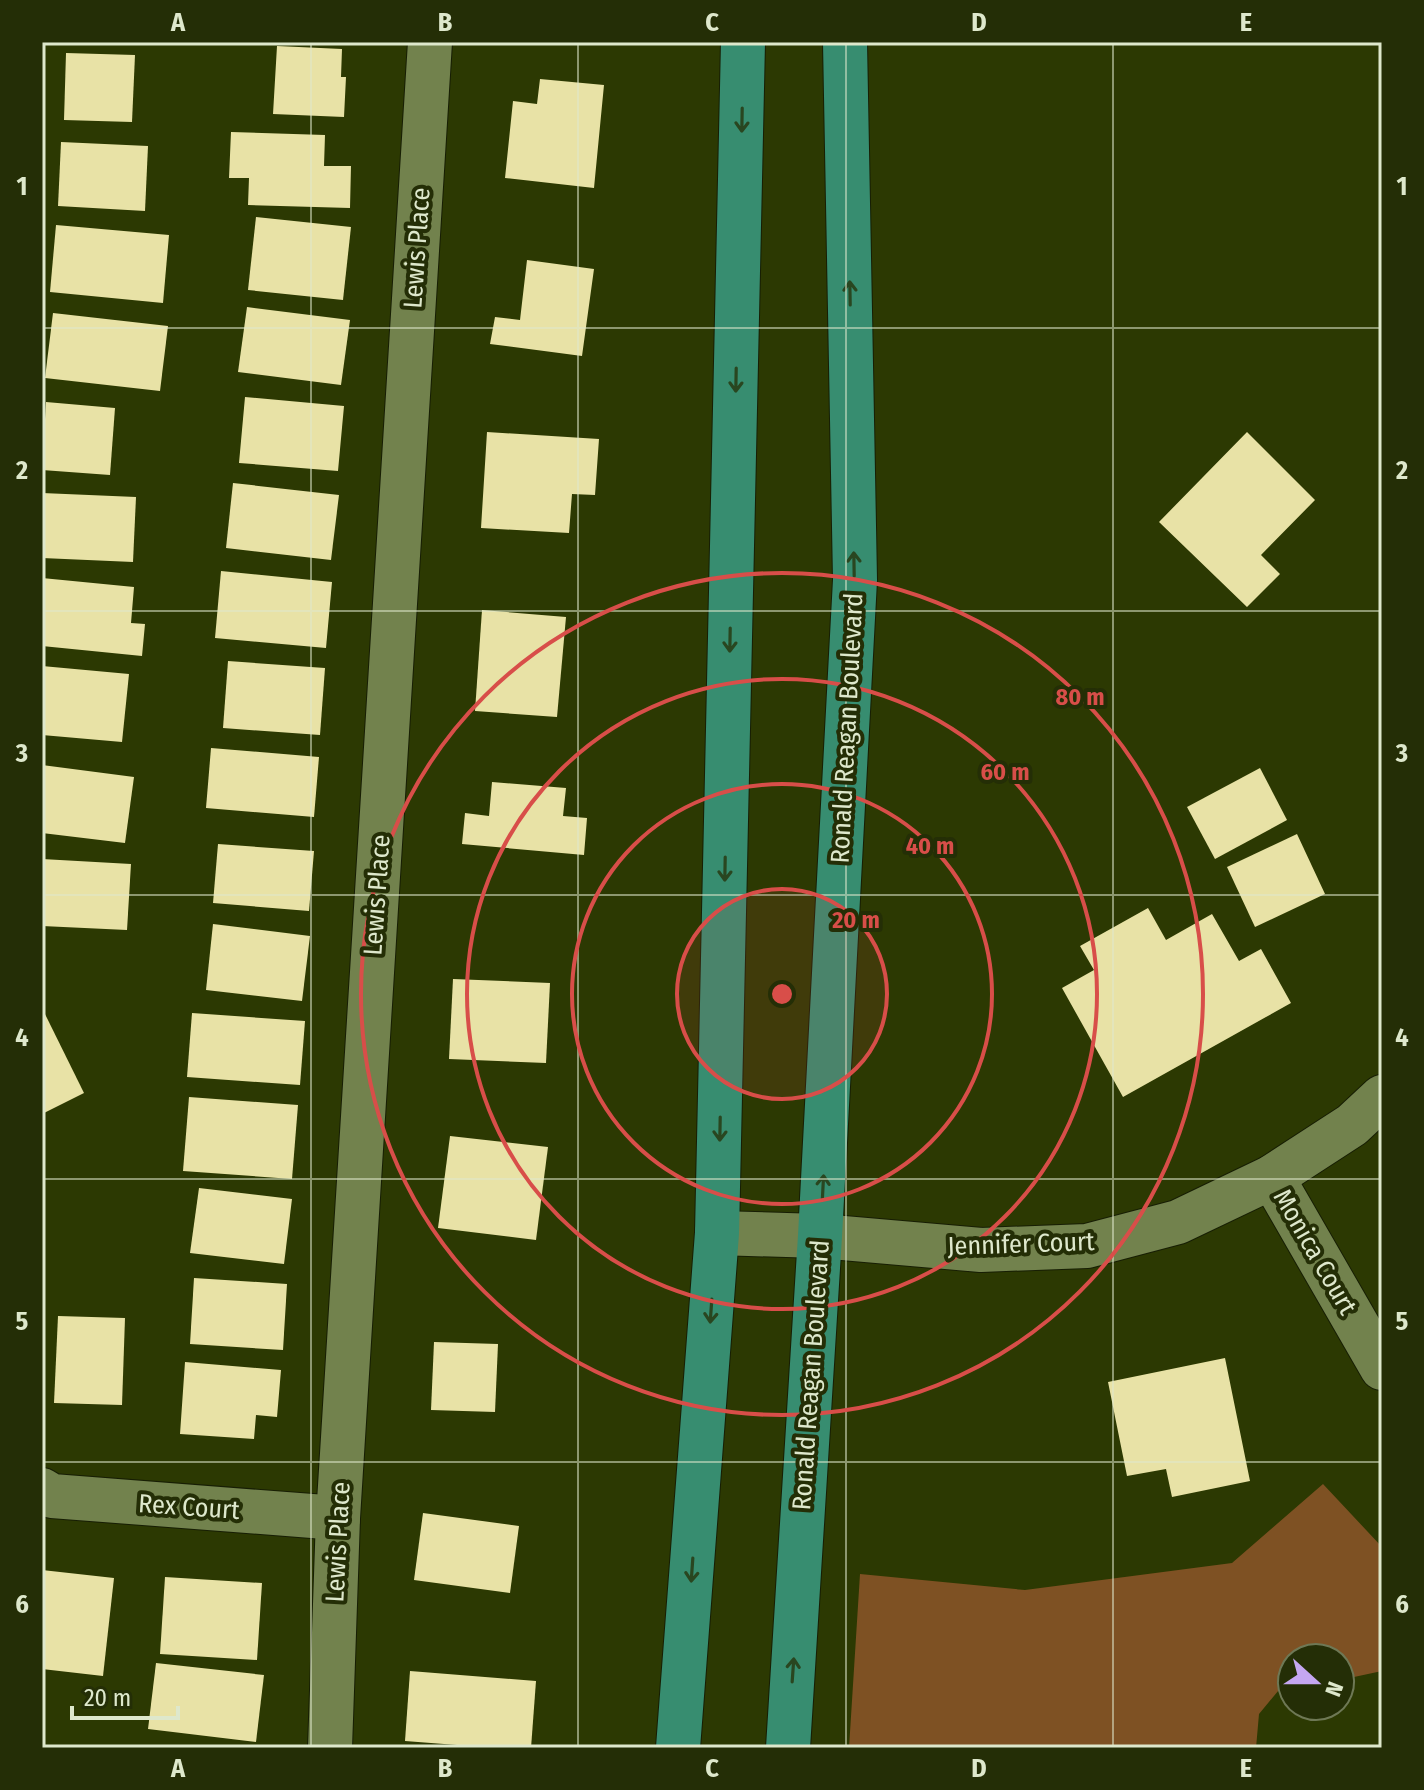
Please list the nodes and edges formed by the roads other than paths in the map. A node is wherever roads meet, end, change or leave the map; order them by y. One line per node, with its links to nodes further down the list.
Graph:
1 (430, 42): 10 (street, Lewis Place)
2 (743, 42): 6 (main road, one-way to 6)
3 (845, 42): 7 (main road, Ronald Reagan Boulevard, one-way to 3)
4 (1382, 1097): 5 (street, Jennifer Court)
5 (1272, 1177): 7 (street, Jennifer Court); 8 (street, Monica Court)
6 (717, 1233): 7 (street, Jennifer Court); 12 (main road, one-way to 12)
7 (820, 1236): 13 (main road, Ronald Reagan Boulevard, one-way to 7)
8 (1382, 1368)
9 (42, 1490): 10 (street, Rex Court)
10 (338, 1518): 11 (street, Lewis Place)
11 (330, 1748)
12 (678, 1748)
13 (788, 1748)

